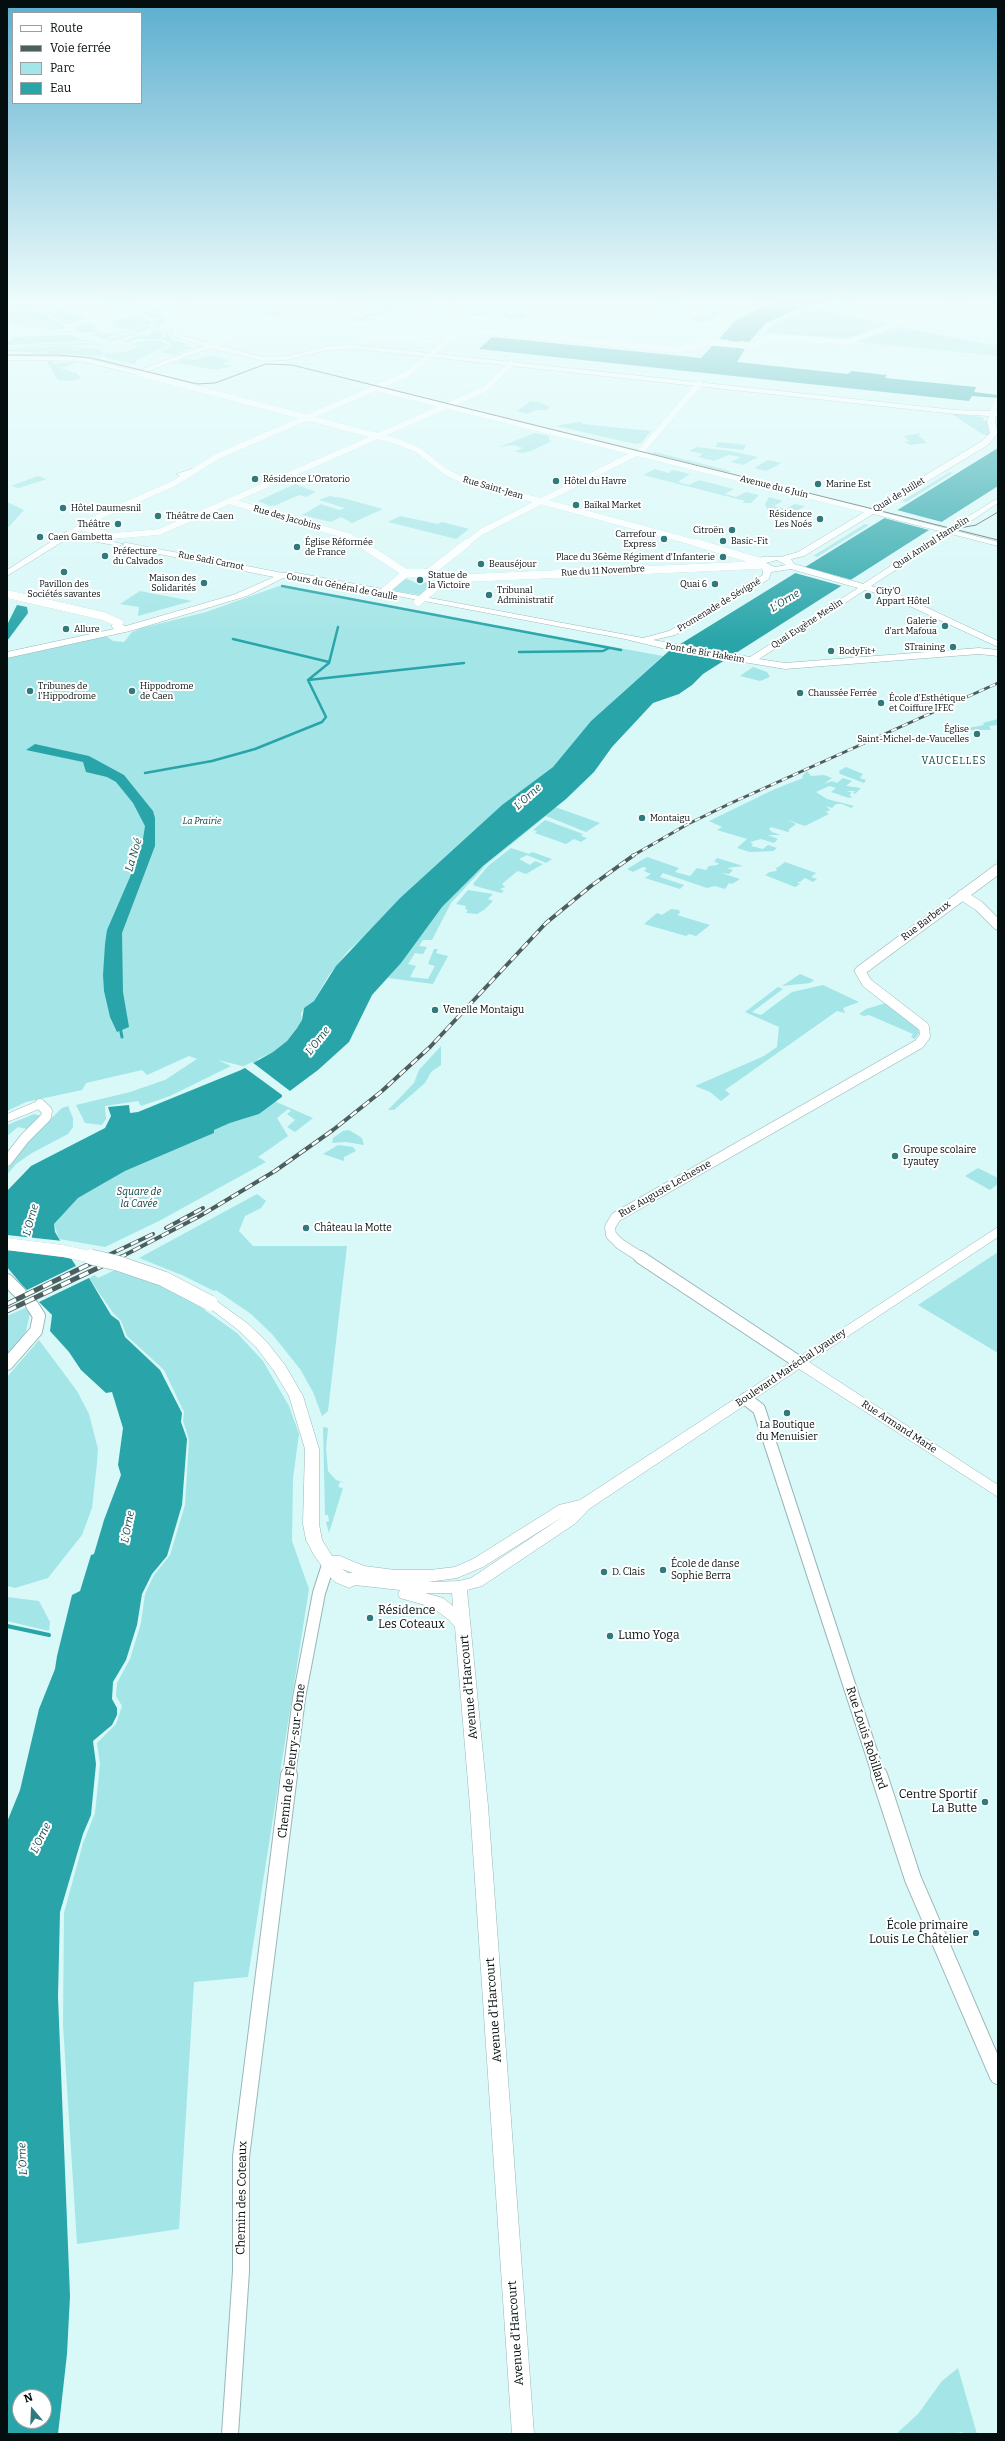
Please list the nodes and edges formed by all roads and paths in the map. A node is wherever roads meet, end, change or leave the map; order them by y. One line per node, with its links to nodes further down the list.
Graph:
1 (294, 414): 8 (street, Rue Saint-Jean)
2 (312, 414): 8 (street)
3 (428, 414): 9 (street)
4 (478, 414): 10 (street, Avenue du 6 Juin)
5 (674, 414): 10 (street)
6 (986, 414): 7 (main road)
7 (996, 415): 17 (main road, Quai de Juillet)
8 (305, 417): 9 (street, Rue Saint-Jean); 11 (street)
9 (377, 436): 15 (street); 16 (street, Rue Saint-Jean)
10 (637, 453): 16 (street); 17 (street, Avenue du 6 Juin)
11 (192, 471): 12 (main road); 13 (street)
12 (180, 474): 13 (street)
13 (160, 489): 19 (street)
14 (998, 500): 18 (main road, Quai Amiral Hamelin)
15 (229, 501): 19 (street); 29 (street, Rue des Jacobins)
16 (541, 501): 26 (street, Rue Saint-Jean); 30 (street)
17 (871, 511): 20 (main road); 25 (main road, Quai de Juillet)
18 (963, 522): 20 (main road, Quai Amiral Hamelin); 22 (main road)
19 (81, 527): 21 (street)
20 (949, 531): 23 (main road); 35 (main road, Quai Amiral Hamelin)
21 (69, 534): 24 (main road); 32 (main road, Rue Sadi Carnot)
22 (998, 536)
23 (998, 544)
24 (31, 557): 28 (main road); 31 (main road)
25 (782, 559): 26 (main road, Quai de Juillet); 27 (main road)
26 (764, 563): 27 (main road); 34 (street, Rue du 11 Novembre); 41 (main road, Promenade de Sévigné)
27 (788, 568): 35 (main road)
28 (7, 569)
29 (406, 573): 30 (street); 36 (street)
30 (429, 573): 34 (street)
31 (7, 574)
32 (282, 576): 33 (main road, Cours du Général de Gaulle); 36 (main road, Cours du Général de Gaulle); 38 (main road)
33 (297, 579): 36 (main road, Cours du Général de Gaulle); 38 (main road)
34 (445, 579): 39 (street)
35 (864, 587): 42 (main road); 44 (main road, Quai Eugène Meslin)
36 (382, 593): 39 (main road, Cours du Général de Gaulle)
37 (7, 594): 40 (street)
38 (236, 596): 40 (main road)
39 (420, 600): 41 (main road, Cours du Général de Gaulle); 41 (main road, Cours du Général de Gaulle)
40 (118, 626): 43 (main road)
41 (660, 642): 44 (main road, Pont de Bir Hakeim)
42 (997, 649): 44 (main road, Pont de Bir Hakeim)
43 (7, 655)
44 (750, 661)
45 (998, 869): 46 (street, Rue Barbeux)
46 (962, 895): 47 (street); 48 (street, Rue Barbeux)
47 (998, 925)
48 (925, 1034): 57 (street, Rue Auguste Lechesne)
49 (40, 1104): 50 (main road); 51 (street)
50 (7, 1118)
51 (7, 1161)
52 (998, 1231): 57 (main road, Boulevard Maréchal Lyautey)
53 (7, 1244): 61 (main road, bridge)
54 (7, 1280): 55 (street)
55 (20, 1293)
56 (32, 1305): 58 (street)
57 (800, 1363): 59 (main road, Boulevard Maréchal Lyautey); 60 (main road, Rue Armand Marie)
58 (7, 1364)
59 (746, 1399): 63 (main road, Boulevard Maréchal Lyautey); 66 (street, Rue Louis Robillard)
60 (998, 1492)
61 (329, 1562): 62 (main road); 63 (main road); 65 (street, Chemin de Fleury-sur-Orne)
62 (341, 1578): 63 (main road); 64 (main road)
63 (458, 1580): 64 (main road, Avenue d'Harcourt)
64 (464, 1628): 68 (main road, Avenue d'Harcourt)
65 (265, 1963): 67 (street, Chemin des Coteaux)
66 (998, 2076)
67 (230, 2434)
68 (523, 2434)

